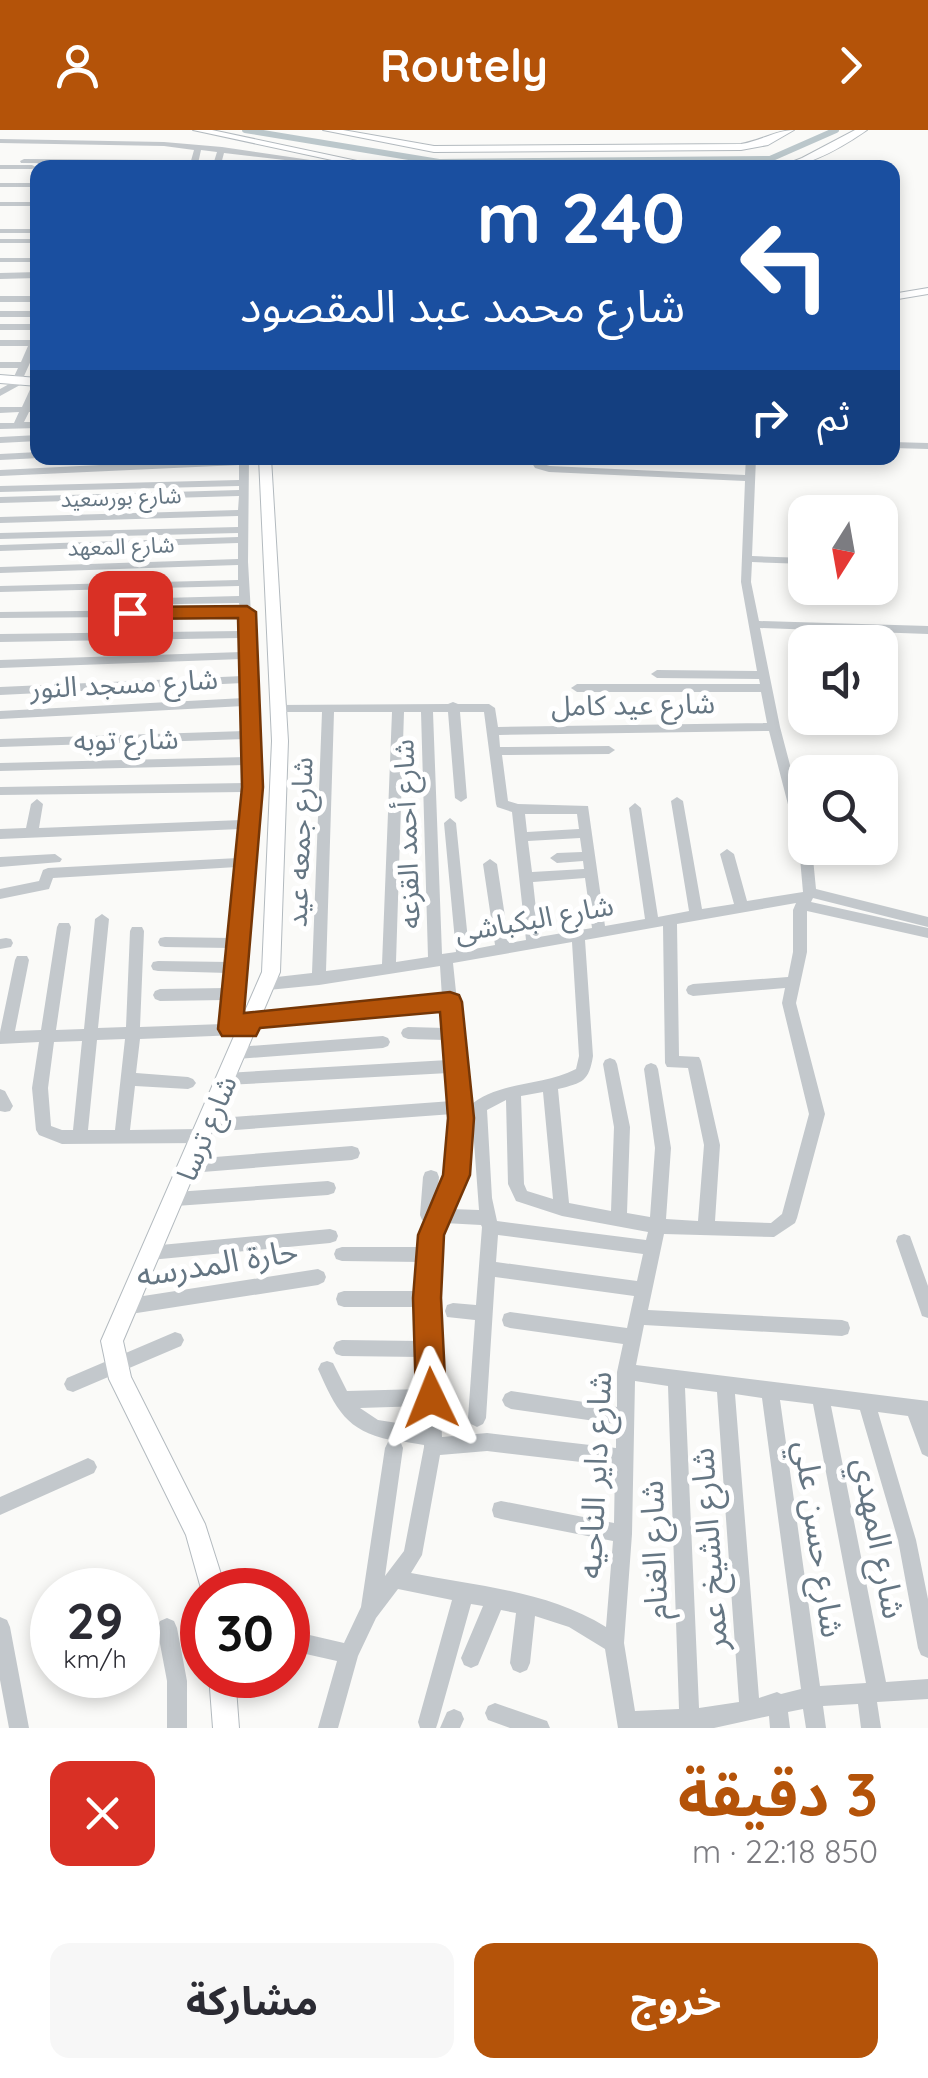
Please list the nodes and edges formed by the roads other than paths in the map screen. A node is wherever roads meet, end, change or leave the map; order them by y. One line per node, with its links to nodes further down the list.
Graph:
1 (39, 130): 7 (street)
2 (198, 130): 19 (main road)
3 (328, 130): 4 (main road)
4 (789, 130)
5 (862, 130): 20 (main road)
6 (0, 141): 7 (street)
7 (34, 141): 8 (street); 12 (street)
8 (164, 144): 9 (street); 14 (street)
9 (198, 147): 10 (street); 15 (street)
10 (222, 149): 11 (street); 16 (street)
11 (248, 151): 17 (street); 18 (street)
12 (25, 160): 13 (street); 21 (street); 22 (street)
13 (30, 160)
14 (157, 160)
15 (195, 160)
16 (219, 160)
17 (245, 160)
18 (308, 160)
19 (313, 160)
20 (803, 160)
21 (30, 162)
22 (0, 167)
23 (0, 185): 24 (street)
24 (30, 185)
25 (30, 189): 26 (street)
26 (18, 204): 27 (street); 28 (street)
27 (30, 206)
28 (0, 207): 29 (street)
29 (30, 208)
30 (0, 228): 31 (street)
31 (30, 228)
32 (0, 241): 33 (street)
33 (30, 249)
34 (30, 252): 35 (street)
35 (0, 255)
36 (30, 275): 37 (street)
37 (0, 276)
38 (0, 288): 39 (street)
39 (30, 288)
40 (928, 291): 41 (main road)
41 (900, 298)
42 (0, 299): 43 (street)
43 (30, 299)
44 (928, 299): 45 (main road)
45 (900, 300)
46 (0, 314): 47 (street)
47 (30, 314)
48 (0, 327): 50 (street)
49 (0, 335): 51 (street)
50 (30, 336)
51 (30, 338)
52 (30, 339): 54 (street)
53 (30, 340): 55 (street)
54 (0, 343)
55 (0, 352)
56 (30, 352): 58 (street)
57 (0, 364): 58 (street)
58 (24, 365): 59 (street)
59 (6, 386): 61 (street)
60 (30, 399): 63 (street)
61 (0, 408): 63 (street)
62 (30, 413): 63 (street)
63 (21, 417): 64 (street); 65 (street); 66 (street)
64 (30, 417)
65 (30, 421)
66 (0, 426)
67 (30, 438): 68 (street)
68 (0, 440)
69 (900, 445): 70 (street)
70 (928, 446)
71 (30, 455): 72 (street)
72 (0, 456)
73 (265, 465): 113 (main road, شارع ترسا)
74 (543, 465): 77 (street)
75 (646, 465): 77 (street)
76 (751, 465): 81 (street)
77 (648, 472): 81 (street)
78 (0, 473): 79 (street)
79 (243, 474): 80 (street); 82 (street); 83 (street); 84 (street)
80 (25, 478)
81 (750, 478): 89 (street)
82 (0, 489)
83 (0, 500)
84 (242, 513): 85 (street, شارع بورسعيد); 86 (street)
85 (0, 520)
86 (242, 535): 87 (street); 88 (street); 91 (street)
87 (0, 536)
88 (0, 548)
89 (748, 559): 90 (street); 98 (street)
90 (788, 560)
91 (242, 562): 92 (street, شارع المعهد); 93 (street)
92 (0, 570)
93 (244, 582): 94 (street); 96 (street)
94 (0, 590)
95 (123, 602): 96 (street)
96 (246, 606): 97 (street); 100 (street)
97 (0, 615)
98 (754, 624): 99 (street); 106 (street)
99 (928, 630)
100 (249, 634): 101 (street); 102 (street)
101 (0, 638)
102 (250, 656): 103 (street); 105 (street)
103 (0, 664)
104 (658, 674): 106 (street)
105 (251, 679): 108 (street); 109 (street)
106 (766, 681): 107 (street); 116 (street)
107 (577, 688)
108 (0, 691)
109 (252, 702): 115 (street, شارع مسجد النور); 118 (street)
110 (428, 706): 111 (street); 112 (street); 169 (street, شارع أحمد القزعه)
111 (454, 706): 117 (street); 131 (street)
112 (398, 707): 114 (street); 172 (street)
113 (279, 708): 114 (street); 176 (main road, شارع ترسا)
114 (328, 708): 174 (street, شارع جمعه عيد)
115 (0, 714)
116 (774, 727): 117 (street, شارع عيد كامل); 127 (street)
117 (493, 731): 122 (street)
118 (253, 735): 119 (street); 123 (street)
119 (26, 742): 120 (street); 125 (street)
120 (0, 743)
121 (609, 750): 122 (street)
122 (494, 751): 135 (street)
123 (253, 762): 124 (street, شارع توبه); 128 (street)
124 (126, 764): 125 (street, شارع توبه); 129 (street)
125 (21, 766): 126 (street, شارع توبه)
126 (0, 767)
127 (788, 781)
128 (252, 787): 129 (street); 137 (street)
129 (120, 789): 130 (street)
130 (0, 791)
131 (461, 798)
132 (677, 801): 155 (street)
133 (37, 804): 138 (street)
134 (635, 808): 159 (street)
135 (518, 809): 139 (street); 141 (street)
136 (450, 823): 169 (street)
137 (250, 824): 138 (street); 147 (street)
138 (31, 833): 140 (street)
139 (586, 833): 141 (street); 143 (street)
140 (0, 834)
141 (521, 837): 151 (street)
142 (728, 854): 154 (street)
143 (589, 856): 144 (street); 150 (street)
144 (557, 858)
145 (55, 859): 146 (street)
146 (0, 862)
147 (246, 862): 152 (street); 166 (street)
148 (490, 864): 168 (street)
149 (805, 865): 153 (street)
150 (592, 873): 151 (street); 162 (street)
151 (526, 878): 167 (street)
152 (0, 894)
153 (806, 898): 154 (street, شارع البكباشى); 158 (street); 163 (street); 175 (street)
154 (742, 908): 155 (street, شارع البكباشى)
155 (696, 916): 157 (street, شارع البكباشى)
156 (102, 919): 184 (street)
157 (670, 920): 159 (street, شارع البكباشى); 213 (street)
158 (928, 922)
159 (652, 923): 162 (street, شارع البكباشى)
160 (64, 927): 186 (street)
161 (136, 931): 182 (street)
162 (600, 932): 164 (street, شارع البكباشى)
163 (928, 934)
164 (578, 936): 167 (street, شارع البكباشى); 196 (street)
165 (165, 942): 166 (street)
166 (240, 943): 171 (street)
167 (533, 944): 168 (street, شارع البكباشى)
168 (502, 949): 169 (street, شارع البكباشى)
169 (448, 958): 172 (street, شارع البكباشى); 180 (street)
170 (158, 966): 171 (street)
171 (238, 968): 178 (street)
172 (390, 969): 174 (street, شارع البكباشى)
173 (0, 978): 187 (street)
174 (319, 979): 176 (street, شارع البكباشى)
175 (792, 982): 177 (street); 213 (street)
176 (268, 984): 181 (main road, شارع ترسا)
177 (693, 990)
178 (236, 994): 179 (street); 181 (street)
179 (160, 995)
180 (450, 1002): 181 (street); 185 (street)
181 (243, 1026): 182 (street); 189 (main road, شارع ترسا)
182 (133, 1032): 184 (street); 193 (street)
183 (408, 1032): 185 (street)
184 (91, 1034): 186 (street); 202 (street)
185 (454, 1034): 191 (street)
186 (48, 1036): 187 (street); 202 (street)
187 (3, 1038)
188 (382, 1042): 189 (street)
189 (237, 1053): 194 (main road, شارع ترسا)
190 (610, 1064): 210 (street)
191 (457, 1066): 194 (street); 199 (street)
192 (651, 1069): 212 (street, شارع داير الناحيه)
193 (129, 1078): 195 (street); 201 (street)
194 (226, 1079): 200 (main road, شارع ترسا)
195 (188, 1083)
196 (550, 1084): 197 (street); 208 (street)
197 (512, 1091): 198 (street); 208 (street)
198 (479, 1106): 199 (street); 211 (street)
199 (460, 1112): 200 (street); 209 (street)
200 (204, 1131): 201 (street); 204 (main road, شارع ترسا)
201 (122, 1136): 202 (street)
202 (80, 1137)
203 (352, 1153): 204 (street)
204 (190, 1166): 207 (main road, شارع ترسا)
205 (431, 1177): 209 (street)
206 (328, 1188): 207 (street)
207 (176, 1199): 217 (main road, شارع ترسا)
208 (562, 1209): 210 (street)
209 (437, 1217): 211 (street); 219 (street)
210 (619, 1219): 212 (street)
211 (489, 1222): 216 (street); 220 (street)
212 (657, 1226): 213 (street); 216 (street, شارع داير الناحيه)
213 (706, 1228)
214 (330, 1236): 217 (street)
215 (904, 1240): 226 (street)
216 (652, 1248): 222 (street, شارع داير الناحيه)
217 (150, 1254): 225 (main road, شارع ترسا)
218 (342, 1254): 219 (street)
219 (430, 1255): 223 (street)
220 (487, 1268): 222 (street); 228 (street)
221 (318, 1277): 225 (street, حارة المدرسه)
222 (644, 1290): 229 (street, شارع داير الناحيه)
223 (427, 1298): 224 (street); 235 (street)
224 (344, 1299)
225 (124, 1307): 236 (main road, شارع ترسا)
226 (928, 1310)
227 (453, 1311): 228 (street)
228 (484, 1313): 250 (street)
229 (638, 1316): 231 (street); 232 (street, شارع داير الناحيه)
230 (510, 1320): 232 (street)
231 (842, 1328)
232 (634, 1337): 238 (street, شارع داير الناحيه)
233 (174, 1340): 236 (street)
234 (342, 1348): 235 (street)
235 (429, 1349): 244 (street)
236 (115, 1366): 240 (street); 259 (main road)
237 (327, 1369): 245 (street)
238 (626, 1372): 239 (street); 249 (street, شارع داير الناحيه)
239 (676, 1378): 241 (street); 280 (street, شارع الغنام)
240 (73, 1384)
241 (726, 1384): 242 (street); 278 (street, شارع الشيخ عمر)
242 (770, 1390): 243 (street); 275 (street, شارع حسن علي)
243 (820, 1396): 247 (street); 274 (street, شارع المهدي)
244 (431, 1398): 245 (street); 251 (street)
245 (340, 1400): 251 (street)
246 (512, 1400): 249 (street)
247 (866, 1402): 248 (street); 269 (street)
248 (921, 1409): 253 (street)
249 (626, 1416): 254 (street, شارع داير الناحيه)
250 (478, 1418)
251 (433, 1442): 254 (street); 260 (street)
252 (394, 1448): 264 (street)
253 (928, 1448)
254 (625, 1458): 258 (street, شارع داير الناحيه)
255 (88, 1467): 256 (street)
256 (0, 1506)
257 (501, 1510): 258 (street)
258 (624, 1534): 267 (street, شارع داير الناحيه)
259 (208, 1568)
260 (396, 1579): 261 (street); 264 (street)
261 (464, 1593): 262 (street); 281 (street)
262 (496, 1599): 263 (street); 271 (street)
263 (526, 1606): 267 (street); 272 (street)
264 (370, 1611): 270 (street)
265 (0, 1627): 284 (street)
266 (168, 1628): 285 (street)
267 (614, 1643): 283 (street, شارع داير الناحيه)
268 (310, 1645): 270 (street)
269 (928, 1648)
270 (348, 1654): 287 (street)
271 (471, 1658)
272 (520, 1663)
273 (928, 1689): 274 (street)
274 (872, 1693): 275 (street); 291 (street, شارع المهدي)
275 (811, 1697): 277 (street); 290 (street, شارع حسن علي)
276 (224, 1698): 286 (main road)
277 (776, 1702): 278 (street); 289 (street)
278 (750, 1710): 282 (street)
279 (495, 1713): 288 (street)
280 (689, 1720): 282 (street); 283 (street)
281 (428, 1722)
282 (715, 1723)
283 (628, 1725)
284 (20, 1728)
285 (177, 1728)
286 (226, 1728)
287 (328, 1728)
288 (540, 1728)
289 (780, 1728)
290 (816, 1728)
291 (871, 1728)

